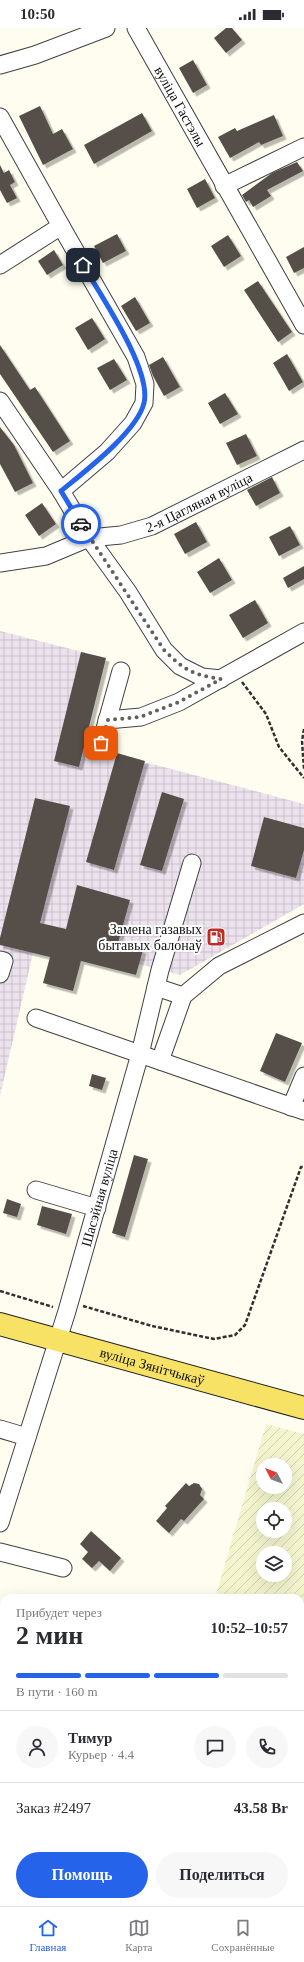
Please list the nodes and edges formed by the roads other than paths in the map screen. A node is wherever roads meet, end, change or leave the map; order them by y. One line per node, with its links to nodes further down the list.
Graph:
1 (106, 28): 3 (street)
2 (136, 28): 6 (street, вуліца Гастэлы)
3 (0, 65)
4 (0, 117): 7 (street)
5 (304, 147): 6 (street)
6 (224, 186): 9 (street, вуліца Гастэлы)
7 (61, 226): 8 (street); 13 (street)
8 (0, 265)
9 (298, 300): 10 (street, вуліца Гастэлы)
10 (304, 325)
11 (0, 401): 13 (street)
12 (304, 450): 14 (street, 2-я Цагляная вуліца)
13 (61, 491): 14 (street)
14 (89, 538): 15 (street, 2-я Цагляная вуліца); 18 (street)
15 (0, 562)
16 (304, 632): 18 (street)
17 (121, 671): 19 (street)
18 (227, 676): 19 (street)
19 (108, 720): 20 (street)
20 (101, 743)
21 (192, 863): 25 (street, Шасэйная вуліца)
22 (304, 923): 26 (street)
23 (0, 960): 24 (street)
24 (0, 974)
25 (156, 987): 26 (street); 28 (street, Шасэйная вуліца)
26 (183, 996): 29 (street)
27 (36, 1018): 28 (street)
28 (140, 1054): 29 (street); 33 (street, Шасэйная вуліца)
29 (160, 1061): 31 (street)
30 (304, 1076): 31 (street)
31 (297, 1109)
32 (36, 1190): 33 (street)
33 (97, 1208): 35 (street, Шасэйная вуліца)
34 (0, 1324): 35 (main road, вуліца Зянітчыкаў)
35 (58, 1341): 36 (main road, вуліца Зянітчыкаў); 38 (street, Шасэйная вуліца)
36 (304, 1408)
37 (0, 1429): 38 (street)
38 (27, 1437): 39 (street, Шасэйная вуліца)
39 (0, 1523)
40 (0, 1552): 41 (street)
41 (63, 1568)

